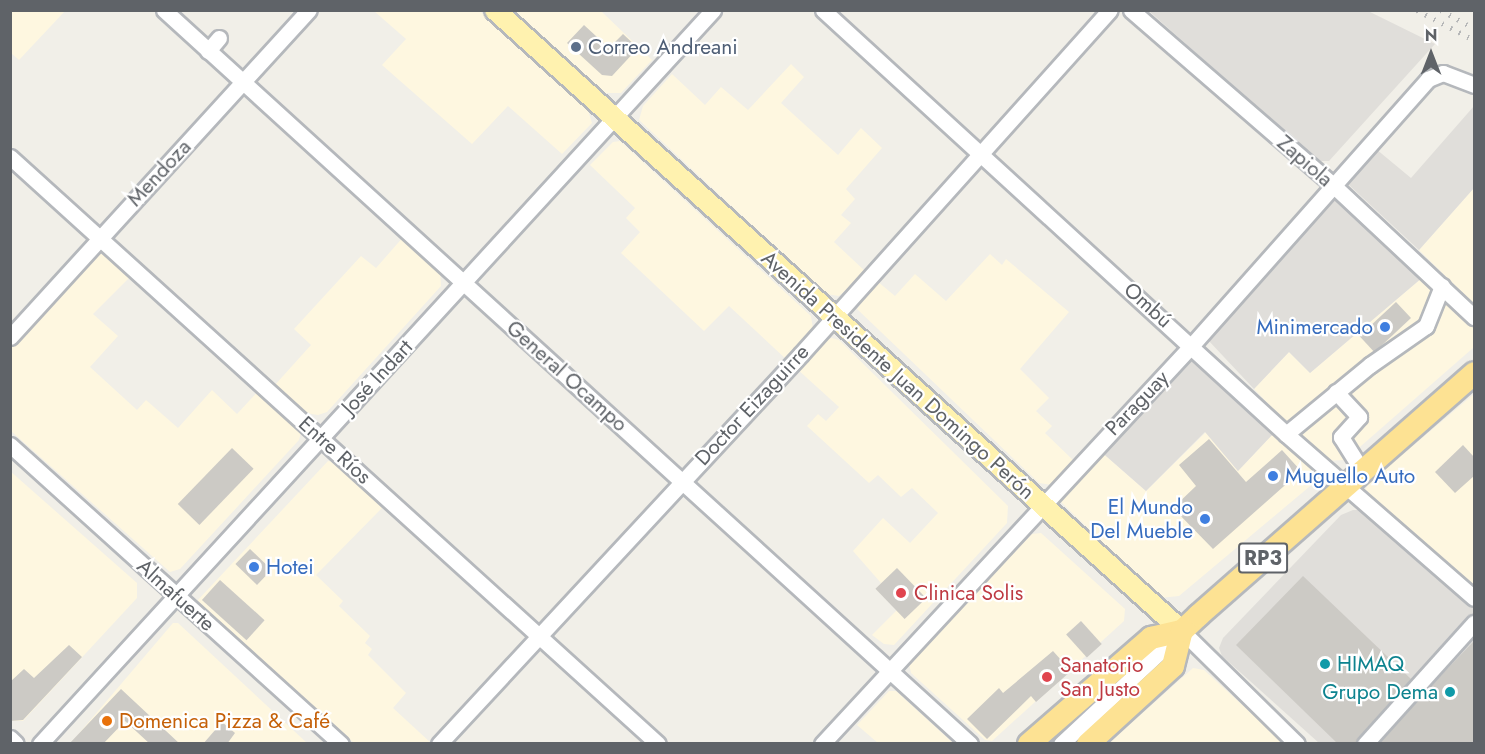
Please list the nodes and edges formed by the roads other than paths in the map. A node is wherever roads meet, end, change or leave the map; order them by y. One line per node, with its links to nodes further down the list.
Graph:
1 (164, 10): 10 (street, General Ocampo)
2 (309, 10): 11 (street, Mendoza)
3 (495, 10): 14 (main road, Avenida Presidente Juan Domingo Perón)
4 (713, 10): 14 (street, José Indart)
5 (823, 10): 15 (street, Ombú)
6 (1110, 10): 15 (street, Doctor Eizaguirre)
7 (1131, 10): 17 (street, Zapiola)
8 (219, 38): 10 (street)
9 (253, 48): 11 (street)
10 (207, 51): 12 (street, General Ocampo)
11 (265, 58): 12 (street, Mendoza)
12 (242, 83): 18 (street, Mendoza); 19 (street, General Ocampo)
13 (1474, 86): 17 (street, Paraguay)
14 (614, 118): 19 (street, José Indart); 22 (main road, Avenida Presidente Juan Domingo Perón)
15 (980, 156): 22 (street, Doctor Eizaguirre); 24 (street, Ombú)
16 (10, 157): 18 (street, Entre Ríos)
17 (1334, 186): 20 (street, Zapiola); 24 (street, Paraguay)
18 (100, 238): 23 (street, Mendoza); 28 (street, Entre Ríos)
19 (464, 282): 28 (street, José Indart); 31 (street, General Ocampo)
20 (1442, 286): 21 (street, Zapiola); 26 (street)
21 (1474, 316)
22 (832, 318): 31 (street, Doctor Eizaguirre); 32 (main road, Avenida Presidente Juan Domingo Perón)
23 (10, 337)
24 (1192, 345): 27 (street, Ombú); 32 (street, Paraguay)
25 (1474, 373): 30 (highway, RP3)
26 (1336, 392): 27 (street); 30 (street)
27 (1286, 434): 30 (street, Ombú)
28 (321, 437): 33 (street, José Indart); 37 (street, Entre Ríos)
29 (10, 445): 33 (street, Almafuerte)
30 (1354, 478): 34 (street, Ombú); 36 (highway, RP3)
31 (681, 481): 37 (street, Doctor Eizaguirre); 38 (street, General Ocampo)
32 (1041, 504): 36 (main road, Avenida Presidente Juan Domingo Perón); 38 (street, Paraguay)
33 (177, 595): 41 (street, José Indart); 42 (street, Almafuerte)
34 (1474, 598)
35 (1474, 623): 51 (street)
36 (1182, 631): 47 (highway, RP3); 48 (street); 49 (highway); 50 (street, Avenida Presidente Juan Domingo Perón)
37 (538, 635): 43 (street, Doctor Eizaguirre); 44 (street, Entre Ríos)
38 (891, 669): 45 (street, Paraguay); 46 (street, General Ocampo)
39 (10, 738): 40 (street)
40 (16, 744)
41 (40, 744)
42 (341, 744)
43 (439, 744)
44 (658, 744)
45 (822, 744)
46 (970, 744)
47 (1029, 744)
48 (1061, 744)
49 (1088, 744)
50 (1297, 744)
51 (1365, 744)

